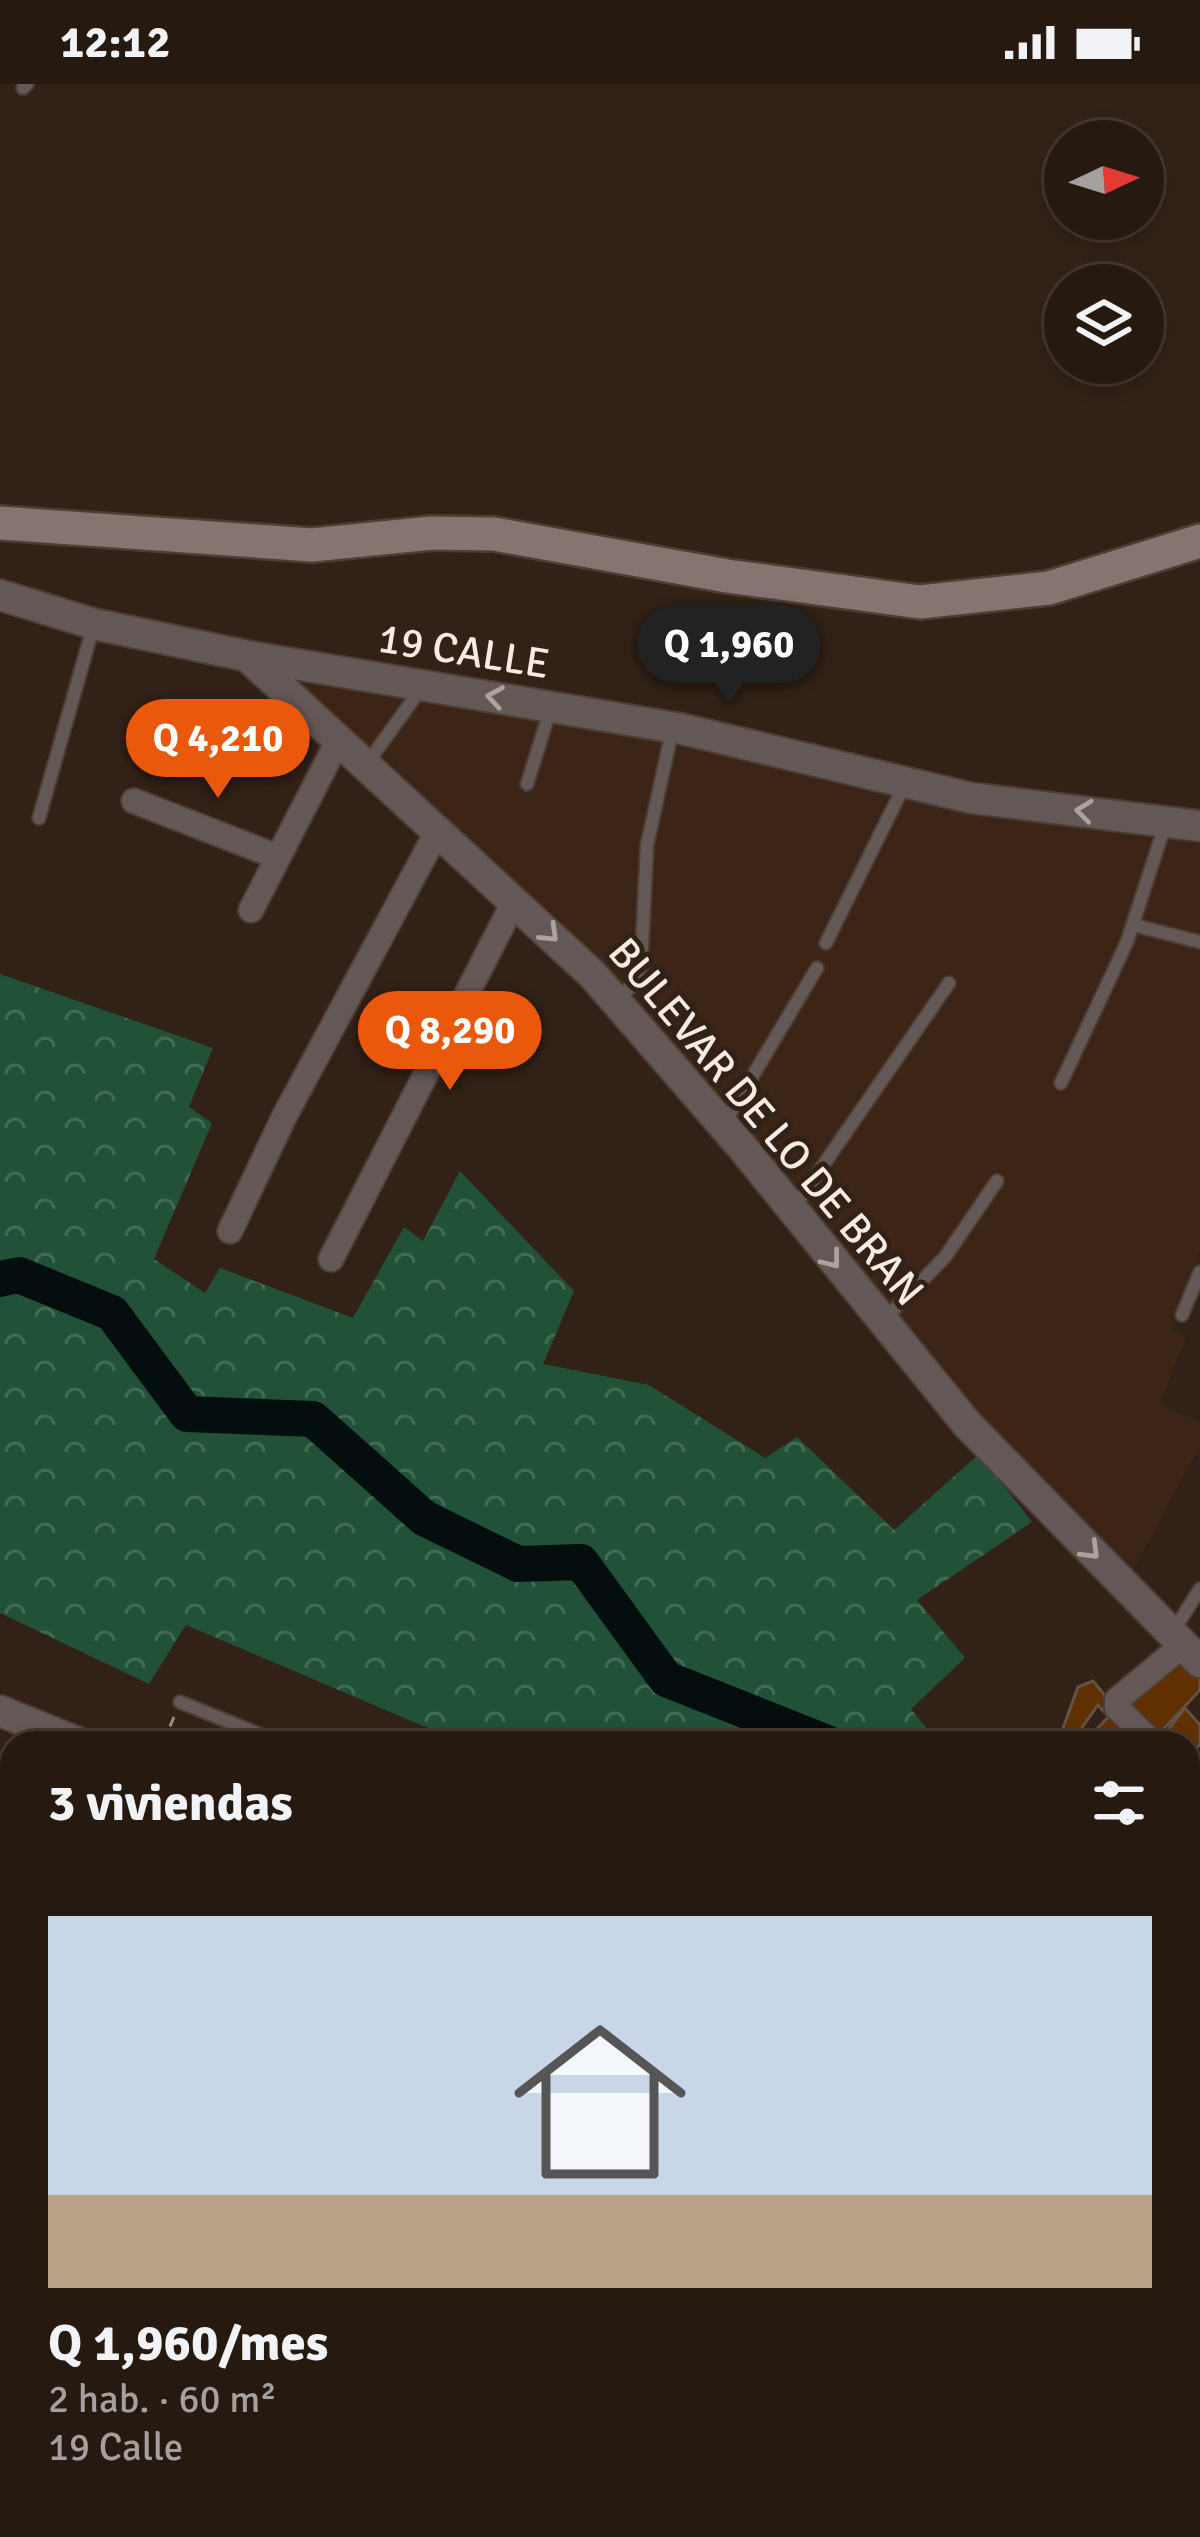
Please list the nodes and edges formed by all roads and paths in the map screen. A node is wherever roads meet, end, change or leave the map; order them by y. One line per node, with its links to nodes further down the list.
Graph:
1 (0, 524): 2 (main road)
2 (1200, 541)
3 (0, 595): 4 (street, 19 CALLE)
4 (94, 624): 5 (street, 19 CALLE); 14 (lane)
5 (247, 656): 6 (street, 19 CALLE); 9 (street, BULEVAR DE LO DE BRAN)
6 (424, 686): 7 (street, 19 CALLE, one-way to 6); 10 (lane)
7 (552, 707): 8 (street, 19 CALLE); 12 (lane)
8 (673, 728): 11 (street, 19 CALLE); 26 (lane)
9 (338, 741): 10 (street, BULEVAR DE LO DE BRAN); 18 (street)
10 (364, 766): 17 (street, BULEVAR DE LO DE BRAN)
11 (905, 783): 15 (street, 19 CALLE, one-way to 11); 23 (lane)
12 (527, 784)
13 (134, 801): 18 (street)
14 (39, 818)
15 (1166, 821): 16 (street, 19 CALLE); 21 (lane)
16 (1200, 826)
17 (436, 834): 19 (street, BULEVAR DE LO DE BRAN); 31 (street)
18 (278, 857): 20 (street)
19 (515, 900): 26 (street, BULEVAR DE LO DE BRAN, one-way to 26); 32 (street)
20 (251, 910)
21 (1133, 925): 22 (lane); 27 (lane)
22 (1200, 942)
23 (826, 943)
24 (817, 968): 28 (lane)
25 (949, 983): 30 (lane)
26 (615, 1000): 28 (street, BULEVAR DE LO DE BRAN)
27 (1061, 1082)
28 (724, 1125): 30 (street, BULEVAR DE LO DE BRAN)
29 (997, 1181): 35 (lane)
30 (792, 1210): 35 (street, BULEVAR DE LO DE BRAN, one-way to 35)
31 (230, 1231)
32 (331, 1258)
33 (1200, 1273): 34 (lane)
34 (1182, 1315)
35 (882, 1323): 37 (street, BULEVAR DE LO DE BRAN, one-way to 37)
36 (1200, 1589): 37 (lane)
37 (1185, 1647): 43 (street)
38 (180, 1702): 41 (path); 42 (lane)
39 (0, 1711): 40 (street)
40 (49, 1731)
41 (168, 1731)
42 (251, 1731)
43 (1141, 1731)

